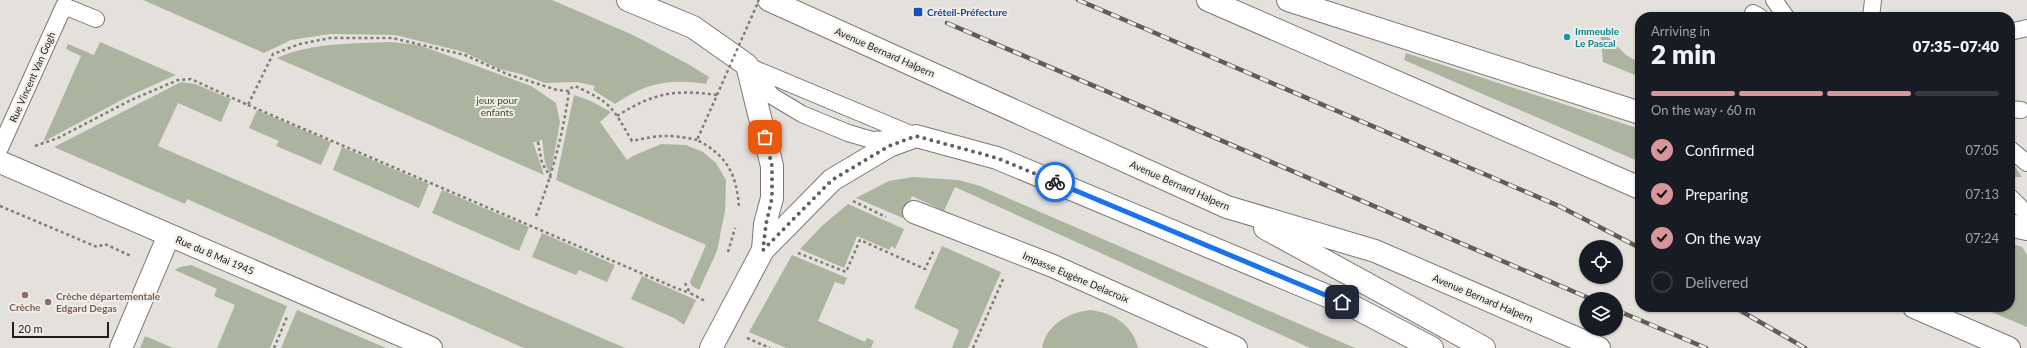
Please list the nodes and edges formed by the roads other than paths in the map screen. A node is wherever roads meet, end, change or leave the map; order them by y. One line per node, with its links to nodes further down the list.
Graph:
1 (628, 0): 13 (main road)
2 (769, 0): 22 (main road, Avenue Bernard Halpern)
3 (1208, 0): 20 (main road)
4 (1288, 0): 14 (main road)
5 (1774, 0): 8 (lane)
6 (1873, 0): 9 (lane)
7 (58, 3): 10 (lane, Rue Vincent Van Gogh); 16 (lane, Rue Vincent Van Gogh)
8 (1782, 12)
9 (1872, 12)
10 (96, 19)
11 (2027, 28): 12 (lane)
12 (2015, 31)
13 (747, 65): 15 (lane); 15 (lane); 28 (main road)
14 (1635, 111)
15 (916, 136): 28 (main road); 34 (main road)
16 (0, 148)
17 (2015, 153): 19 (lane)
18 (0, 162): 27 (main road, Rue du 8 Mai 1945)
19 (2027, 163)
20 (1635, 186)
21 (2015, 202): 24 (lane)
22 (1227, 207): 35 (main road); 36 (main road, Avenue Bernard Halpern)
23 (914, 212): 33 (main road, Impasse Eugène Delacroix)
24 (2027, 214)
25 (2015, 226): 26 (main road)
26 (2027, 229)
27 (169, 235): 30 (main road); 31 (main road, Rue du 8 Mai 1945)
28 (763, 250): 32 (main road)
29 (1926, 312): 37 (main road)
30 (121, 348)
31 (431, 348)
32 (711, 348)
33 (1236, 348)
34 (1432, 348)
35 (1484, 348)
36 (1599, 348)
37 (2009, 348)

